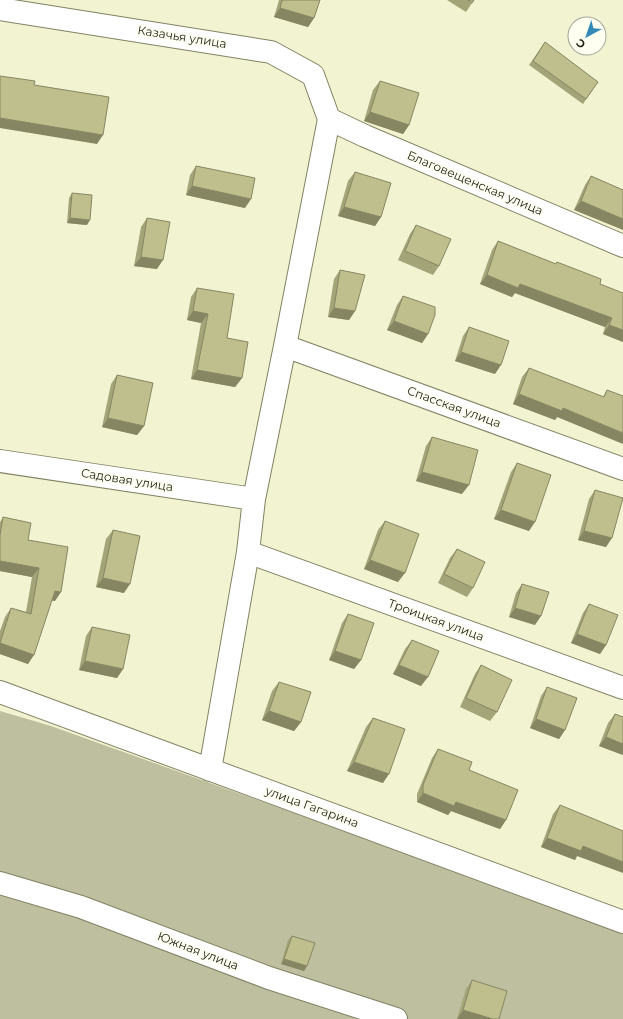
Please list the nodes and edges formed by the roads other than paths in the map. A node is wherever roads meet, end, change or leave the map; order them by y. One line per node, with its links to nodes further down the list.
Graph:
1 (0, 9): 2 (street, Казачья улица)
2 (329, 118): 3 (street, Благовещенская улица); 4 (street)
3 (623, 246)
4 (285, 346): 6 (street, Спасская улица); 7 (street)
5 (0, 461): 7 (street, Садовая улица)
6 (623, 469)
7 (254, 499): 8 (street)
8 (248, 552): 9 (street, Троицкая улица); 11 (street)
9 (623, 688)
10 (0, 692): 11 (street, улица Гагарина)
11 (210, 770): 13 (street, улица Гагарина)
12 (0, 883): 14 (street, Южная улица)
13 (623, 922)
14 (396, 1019)

